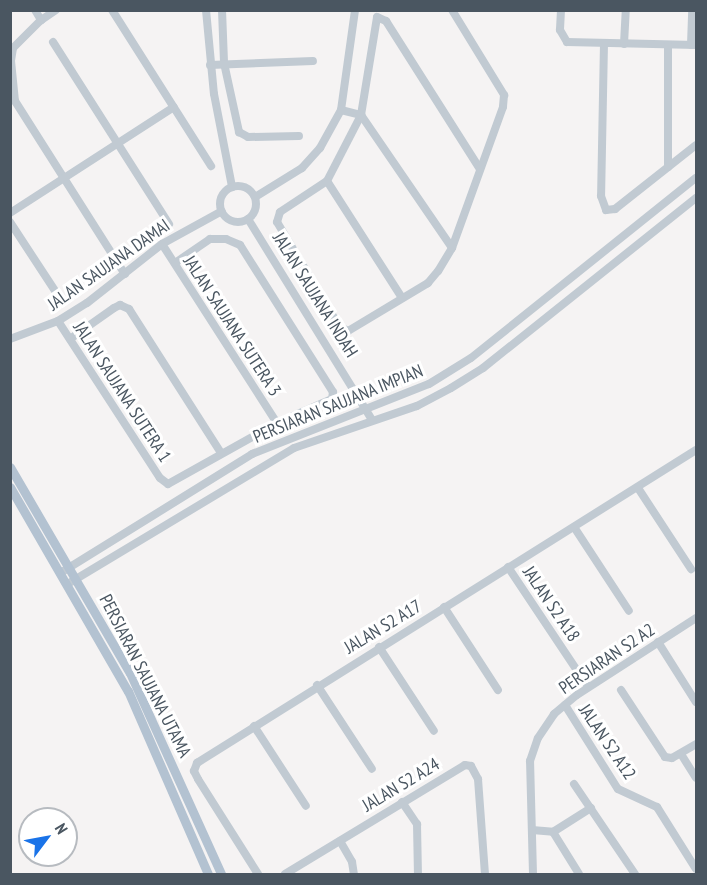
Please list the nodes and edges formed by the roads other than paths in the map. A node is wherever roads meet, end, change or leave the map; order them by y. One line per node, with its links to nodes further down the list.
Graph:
1 (35, 10): 12 (street)
2 (56, 10): 12 (street)
3 (112, 10): 22 (street)
4 (206, 10): 21 (street)
5 (222, 10): 20 (street)
6 (355, 10): 23 (street)
7 (452, 10): 13 (street)
8 (461, 10): 13 (street)
9 (561, 10): 15 (street)
10 (626, 10): 16 (street)
11 (692, 10): 18 (street)
12 (41, 20): 31 (street)
13 (459, 22): 30 (street)
14 (53, 42): 26 (street)
15 (604, 43): 16 (street); 29 (street)
16 (624, 44): 17 (street)
17 (668, 45): 18 (street); 29 (street)
18 (694, 45)
19 (314, 61): 20 (street)
20 (224, 63): 21 (street); 25 (street)
21 (210, 65): 34 (street)
22 (174, 107): 26 (street); 28 (street)
23 (341, 110): 24 (street); 35 (street)
24 (362, 115): 30 (street); 33 (street); 43 (street)
25 (299, 136)
26 (118, 141): 31 (street); 41 (street)
27 (696, 145): 29 (street)
28 (211, 166)
29 (668, 167)
30 (480, 169): 43 (street)
31 (61, 177): 38 (street); 45 (street)
32 (696, 178): 51 (street, PERSIARAN SAUJANA IMPIAN)
33 (327, 181): 47 (street); 47 (street)
34 (232, 187): 35 (street); 37 (street)
35 (255, 197): 39 (street)
36 (696, 198): 52 (street, PERSIARAN SAUJANA IMPIAN)
37 (222, 211): 39 (street); 42 (street, JALAN SAUJANA DAMAI)
38 (10, 213)
39 (249, 219): 51 (street, JALAN SAUJANA INDAH)
40 (10, 222): 46 (street)
41 (169, 224)
42 (162, 244): 44 (street, JALAN SAUJANA SUTERA 3); 45 (street, JALAN SAUJANA DAMAI)
43 (452, 248): 47 (street)
44 (175, 263): 53 (street, JALAN SAUJANA SUTERA 3); 53 (street)
45 (125, 274): 48 (street, JALAN SAUJANA DAMAI)
46 (59, 297)
47 (402, 298)
48 (58, 321): 49 (street, JALAN SAUJANA DAMAI); 50 (street, JALAN SAUJANA SUTERA 1)
49 (10, 339)
50 (70, 339): 55 (street, JALAN SAUJANA SUTERA 1); 55 (street)
51 (367, 410): 52 (street, JALAN SAUJANA INDAH); 62 (street, PERSIARAN SAUJANA IMPIAN)
52 (372, 420): 63 (street, PERSIARAN SAUJANA IMPIAN)
53 (277, 423): 55 (street)
54 (696, 450): 58 (street, JALAN S2 A17)
55 (221, 453)
56 (10, 467): 62 (main road, PERSIARAN SAUJANA UTAMA)
57 (10, 487): 62 (main road, PERSIARAN SAUJANA UTAMA)
58 (638, 488): 59 (street, JALAN S2 A17); 61 (street)
59 (574, 527): 60 (street, JALAN S2 A17); 65 (street)
60 (508, 567): 64 (street, JALAN S2 A17); 70 (street, JALAN S2 A18)
61 (691, 569)
62 (66, 570): 63 (main road, PERSIARAN SAUJANA UTAMA)
63 (73, 581): 89 (main road, PERSIARAN SAUJANA UTAMA); 90 (main road, PERSIARAN SAUJANA UTAMA)
64 (444, 607): 68 (street, JALAN S2 A17); 71 (street)
65 (629, 611)
66 (696, 618): 67 (street, PERSIARAN S2 A2)
67 (658, 642): 70 (street, PERSIARAN S2 A2); 73 (street)
68 (379, 646): 69 (street, JALAN S2 A17); 76 (street)
69 (317, 685): 75 (street, JALAN S2 A17); 79 (street)
70 (588, 687): 74 (street, PERSIARAN S2 A2)
71 (498, 690)
72 (621, 690): 78 (street)
73 (696, 702)
74 (565, 705): 85 (street, PERSIARAN S2 A2); 88 (street, JALAN S2 A12)
75 (254, 726): 83 (street); 91 (street, JALAN S2 A17)
76 (434, 730)
77 (696, 744): 78 (street)
78 (681, 754): 80 (street)
79 (372, 769)
80 (696, 778)
81 (574, 784): 84 (street)
82 (402, 802): 87 (street, JALAN S2 A24); 94 (street); 95 (street, JALAN S2 A24)
83 (306, 806)
84 (591, 808): 86 (street); 98 (street)
85 (532, 830): 86 (street); 96 (street, PERSIARAN S2 A2)
86 (553, 832): 97 (street)
87 (340, 840): 92 (street, JALAN S2 A24); 93 (street)
88 (696, 869)
89 (208, 874)
90 (221, 874)
91 (258, 874)
92 (285, 874)
93 (354, 874)
94 (418, 874)
95 (485, 874)
96 (533, 874)
97 (579, 874)
98 (635, 874)

